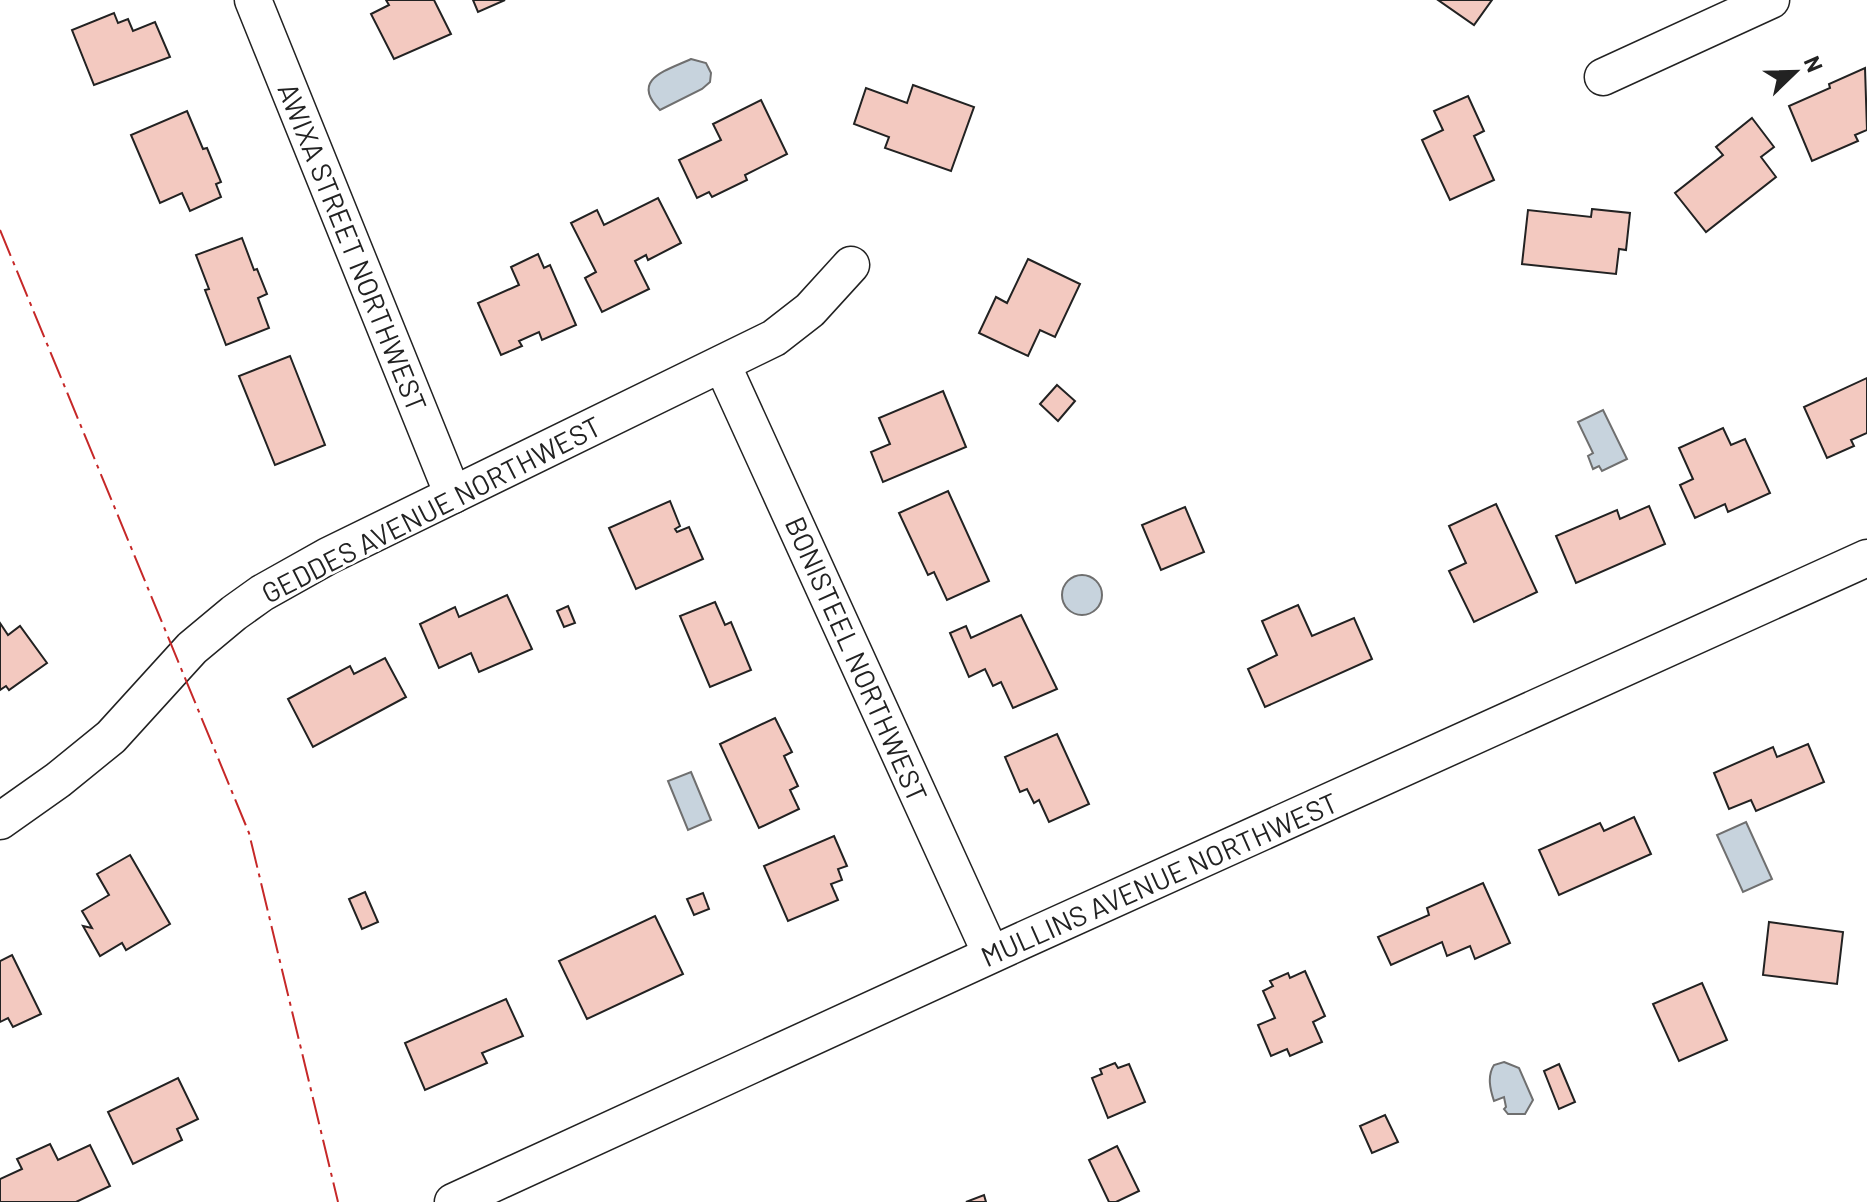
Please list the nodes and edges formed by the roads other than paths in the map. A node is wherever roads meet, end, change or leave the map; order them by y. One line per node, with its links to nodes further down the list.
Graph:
1 (253, 0): 6 (street, AWIXA STREET NORTHWEST)
2 (1771, 0): 3 (street)
3 (1603, 77)
4 (851, 265): 5 (street, GEDDES AVENUE NORTHWEST)
5 (722, 364): 6 (street, GEDDES AVENUE NORTHWEST); 9 (street, BONISTEEL NORTHWEST)
6 (453, 495): 8 (street, GEDDES AVENUE NORTHWEST)
7 (1867, 558): 9 (street, MULLINS AVENUE NORTHWEST)
8 (0, 821)
9 (991, 954): 10 (street, MULLINS AVENUE NORTHWEST)
10 (453, 1202)

